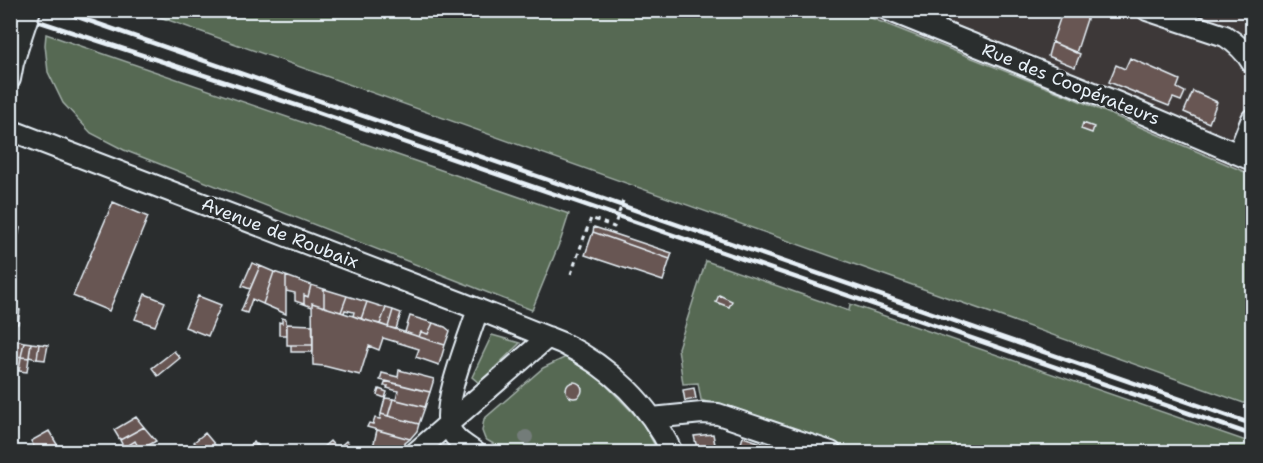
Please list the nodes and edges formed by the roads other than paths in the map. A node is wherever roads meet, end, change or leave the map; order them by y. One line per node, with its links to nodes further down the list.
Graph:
1 (30, 10): 6 (street, bridge)
2 (888, 10): 4 (street, Rue des Coopérateurs)
3 (1147, 10): 5 (street)
4 (934, 19): 9 (street, Rue des Coopérateurs)
5 (1252, 63)
6 (10, 79)
7 (1252, 119): 9 (street)
8 (10, 130): 10 (street, Avenue de Roubaix)
9 (1245, 157)
10 (478, 309): 11 (street, Avenue de Roubaix); 13 (street)
11 (549, 337): 12 (street, Avenue de Roubaix); 13 (street)
12 (652, 418): 16 (street, Avenue de Roubaix); 17 (street)
13 (449, 425): 14 (street); 15 (street)
14 (416, 453)
15 (475, 453)
16 (672, 453)
17 (831, 453)

